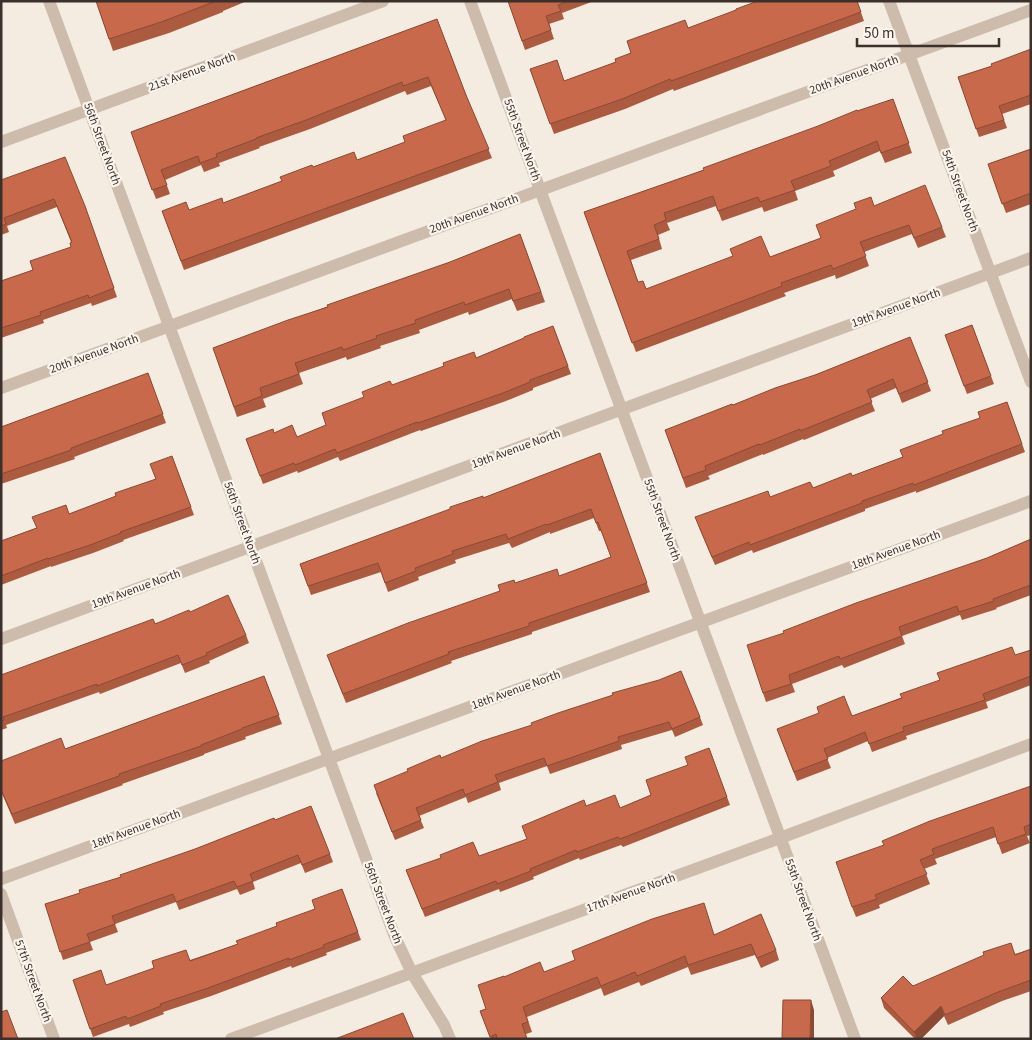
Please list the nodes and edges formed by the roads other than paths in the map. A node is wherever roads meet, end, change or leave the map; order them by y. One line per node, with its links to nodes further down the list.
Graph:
1 (49, 1): 7 (street, 56th Street North)
2 (382, 1): 7 (street, 21st Avenue North)
3 (470, 1): 9 (street, 55th Street North)
4 (889, 1): 6 (street, 54th Street North)
5 (1031, 10): 6 (street, 20th Avenue North)
6 (909, 55): 9 (street, 20th Avenue North); 11 (street, 54th Street North)
7 (89, 109): 8 (street, 21st Avenue North); 12 (street, 56th Street North)
8 (1, 142)
9 (540, 190): 12 (street, 20th Avenue North); 15 (street, 55th Street North)
10 (1031, 258): 11 (street, 19th Avenue North)
11 (990, 273): 13 (street, 54th Street North); 15 (street, 19th Avenue North)
12 (169, 326): 14 (street, 20th Avenue North); 17 (street, 56th Street North)
13 (1031, 382)
14 (1, 388)
15 (621, 410): 17 (street, 19th Avenue North); 18 (street, 55th Street North)
16 (1031, 501): 18 (street, 18th Avenue North)
17 (251, 547): 19 (street, 19th Avenue North); 21 (street, 56th Street North)
18 (700, 622): 21 (street, 18th Avenue North); 22 (street, 55th Street North)
19 (1, 639)
20 (1031, 744): 22 (street, 17th Avenue North)
21 (329, 758): 23 (street, 18th Avenue North); 25 (street, 56th Street North)
22 (780, 838): 25 (street, 17th Avenue North); 29 (street, 55th Street North)
23 (1, 879)
24 (1, 894): 26 (street, 57th Street North)
25 (412, 973): 27 (street, 17th Avenue North); 28 (street, 56th Street North)
26 (54, 1039)
27 (231, 1039)
28 (450, 1039)
29 (855, 1039)

